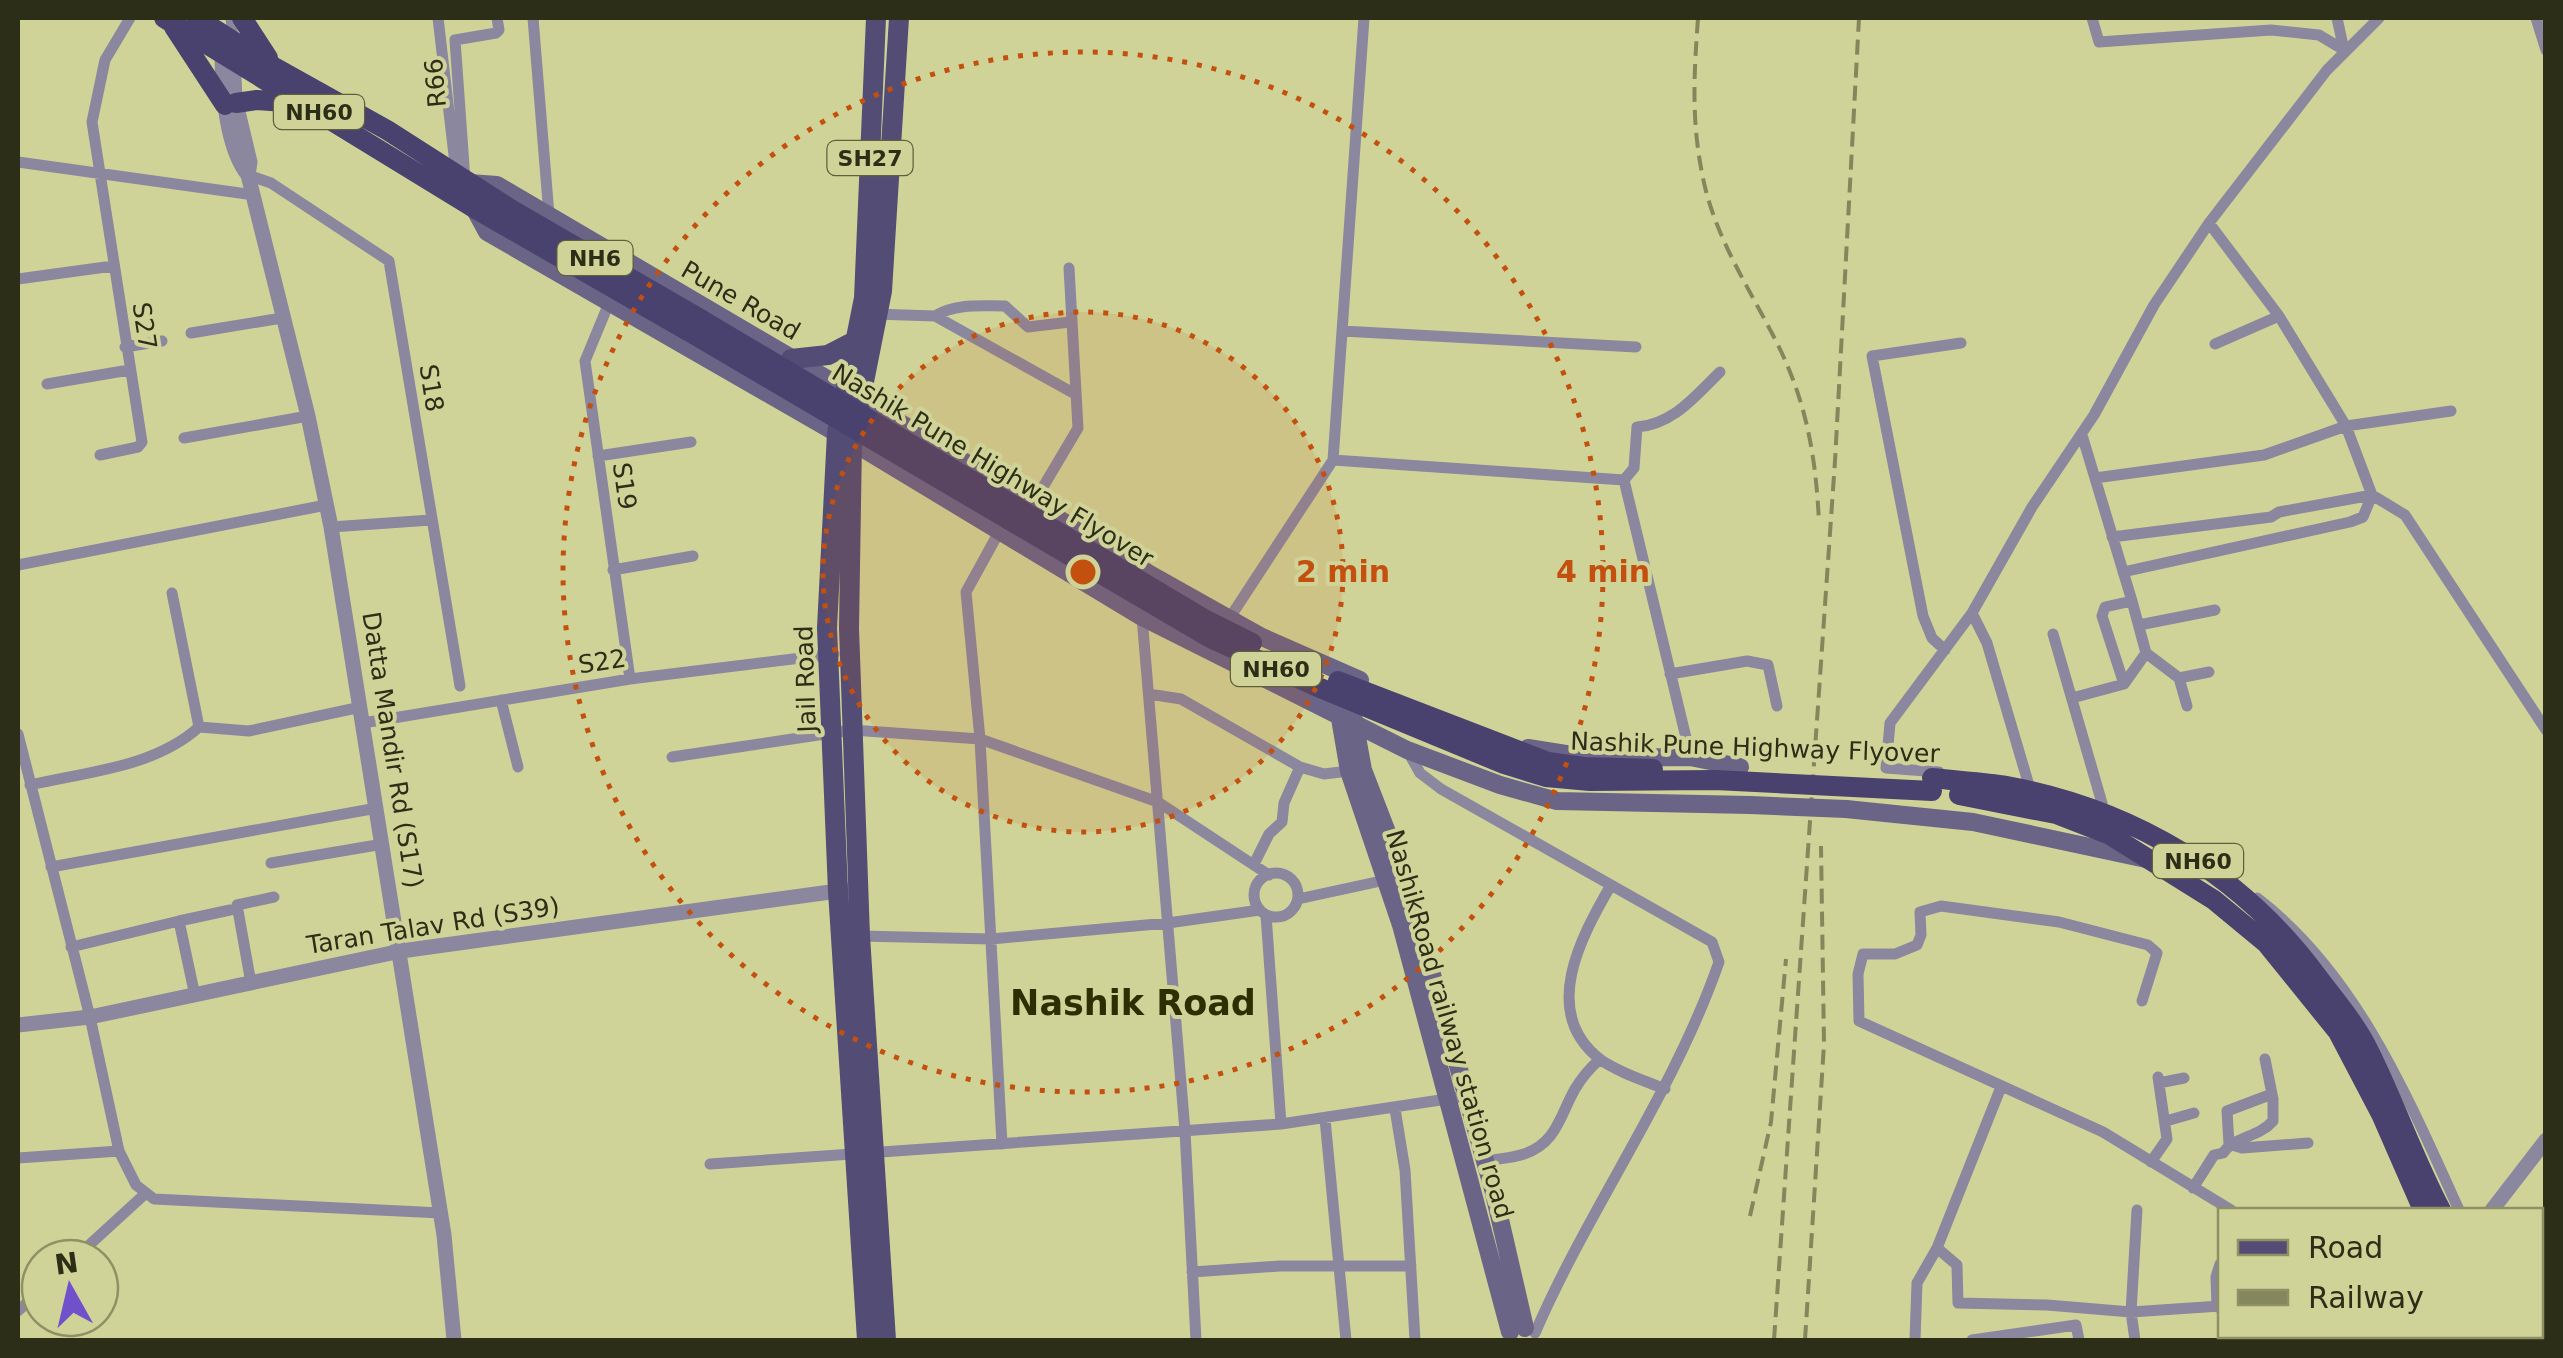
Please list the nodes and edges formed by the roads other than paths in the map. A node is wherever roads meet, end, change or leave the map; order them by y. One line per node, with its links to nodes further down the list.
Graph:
1 (130, 18): 23 (street, S27)
2 (197, 18): 15 (highway, NH60)
3 (242, 18): 19 (highway)
4 (438, 18): 16 (street)
5 (497, 18): 16 (street, R66)
6 (533, 18): 28 (street)
7 (876, 18): 37 (main road, Jail Road / SH27)
8 (899, 18): 37 (main road)
9 (1364, 18): 40 (street)
10 (2092, 18): 17 (street)
11 (2337, 18): 17 (street)
12 (2380, 18): 17 (street)
13 (167, 20): 15 (highway, NH60); 20 (highway)
14 (2540, 24): 18 (street)
15 (227, 37): 19 (highway, NH6); 20 (street, Datta Mandir Rd (S17)); 21 (highway, NH60)
16 (448, 41): 25 (street)
17 (2344, 50): 29 (street)
18 (2546, 50)
19 (274, 66): 25 (highway, NH6)
20 (231, 104): 21 (highway); 24 (street, Datta Mandir Rd (S17))
21 (304, 104): 27 (highway, NH60)
22 (18, 162): 23 (street)
23 (98, 172): 26 (street); 30 (street, S27)
24 (248, 175): 26 (street, Datta Mandir Rd (S17)); 69 (street, S18)
25 (464, 179): 28 (main road, Pune Road); 39 (highway, Nashik Pune Highway Flyover / NH6)
26 (254, 196): 36 (street, Datta Mandir Rd (S17))
27 (474, 208): 33 (main road); 39 (highway, Nashik Pune Highway Flyover / NH6)
28 (548, 215): 48 (main road, Pune Road)
29 (2209, 223): 35 (street); 57 (street)
30 (112, 266): 32 (street); 46 (street, S27)
31 (1069, 268): 38 (street)
32 (18, 279)
33 (608, 302): 59 (main road); 62 (street, S19)
34 (935, 316): 37 (street); 38 (street); 53 (street)
35 (2280, 316): 45 (street); 56 (street)
36 (282, 318): 41 (street); 55 (street, Datta Mandir Rd (S17))
37 (873, 318): 42 (main road, Jail Road / SH27); 52 (main road, Jail Road / SH27)
38 (1070, 322): 53 (street)
39 (695, 326): 112 (highway, Nashik Pune Highway Flyover / NH60, bridge); 116 (highway, Nashik Pune Highway Flyover / NH60, bridge)
40 (1342, 332): 47 (street); 63 (street)
41 (191, 333)
42 (857, 340): 48 (main road); 52 (main road, Jail Road / SH27)
43 (162, 341): 46 (street)
44 (1960, 342): 85 (street)
45 (2215, 344)
46 (126, 347): 49 (street, S27)
47 (1636, 347)
48 (791, 359): 52 (main road, Pune Road)
49 (129, 370): 51 (street); 61 (street, S27)
50 (1720, 372): 65 (street)
51 (48, 384)
52 (853, 394): 59 (main road, Jail Road / SH27); 67 (main road, Pune Road)
53 (1075, 394): 67 (street)
54 (2451, 411): 56 (street)
55 (308, 416): 58 (street); 68 (street, Datta Mandir Rd (S17))
56 (2346, 426): 64 (street); 66 (street)
57 (2082, 435): 64 (street); 80 (street)
58 (184, 438)
59 (844, 438): 71 (main road); 86 (main road, Jail Road)
60 (691, 442): 62 (street)
61 (100, 455)
62 (598, 456): 75 (street, S19)
63 (1333, 460): 65 (street); 82 (street)
64 (2095, 478): 72 (street)
65 (1624, 480): 90 (street)
66 (2372, 495): 72 (street); 76 (street); 103 (street)
67 (1034, 504): 82 (main road, Pune Road)
68 (326, 505): 70 (street, Datta Mandir Rd (S17)); 74 (street)
69 (431, 520): 70 (street); 94 (street, S18)
70 (331, 528): 100 (street, Datta Mandir Rd (S17))
71 (999, 532): 81 (main road); 106 (street)
72 (2112, 538): 76 (street)
73 (693, 556): 75 (street)
74 (18, 564)
75 (614, 570): 91 (street, S19)
76 (2123, 572): 78 (street)
77 (172, 593): 102 (street)
78 (2132, 601): 83 (street); 93 (street)
79 (2215, 610): 83 (street)
80 (1972, 612): 85 (street); 114 (street)
81 (1142, 617): 95 (street); 101 (main road)
82 (1229, 619): 88 (main road, Pune Road)
83 (2139, 625): 87 (street)
84 (2054, 634): 96 (street)
85 (1944, 650): 114 (street)
86 (839, 653): 91 (street, S22); 104 (main road, Jail Road)
87 (2146, 653): 92 (street); 93 (street)
88 (1342, 672): 101 (main road); 108 (main road, Pune Road)
89 (2209, 672): 92 (street)
90 (1670, 674): 98 (street); 108 (street)
91 (630, 678): 97 (street, S22)
92 (2179, 678): 99 (street)
93 (2124, 684): 96 (street)
94 (460, 686)
95 (1149, 694): 111 (street); 117 (street)
96 (2072, 698): 118 (street)
97 (501, 700): 100 (street, S22); 110 (street)
98 (1777, 706)
99 (2187, 706)
100 (362, 715): 102 (street, S22); 119 (street, Datta Mandir Rd (S17))
101 (1346, 719): 107 (main road); 113 (main road, NashikRoad railway station road); 126 (main road)
102 (199, 727): 115 (street)
103 (2546, 730)
104 (842, 731): 106 (street); 109 (street); 128 (main road, Jail Road)
105 (18, 734): 115 (street)
106 (980, 739): 117 (street); 136 (street)
107 (1407, 750): 121 (main road, bridge); 127 (street)
108 (1689, 751): 112 (main road, Pune Road)
109 (672, 757)
110 (518, 767)
111 (1300, 767): 113 (street); 123 (street)
112 (1740, 767): 116 (highway, Nashik Pune Highway Flyover / NH60)
113 (1348, 770): 126 (main road, NashikRoad railway station road)
114 (2028, 782): 118 (street)
115 (30, 785): 124 (street)
116 (1932, 785): 121 (highway, Nashik Pune Highway Flyover / NH60); 172 (highway, Nashik Pune Highway Flyover / NH60)
117 (1158, 802): 123 (street); 134 (street)
118 (2102, 803): 173 (street)
119 (377, 808): 120 (street, Datta Mandir Rd (S17)); 124 (street)
120 (383, 844): 122 (street); 138 (street, Datta Mandir Rd (S17))
121 (2148, 860): 171 (highway, Nashik Pune Highway Flyover / NH60)
122 (271, 863)
123 (1254, 864): 125 (street)
124 (51, 867): 137 (street)
125 (1269, 875): 130 (street); 132 (street)
126 (1396, 878): 130 (street); 150 (main road); 151 (main road, NashikRoad railway station road)
127 (1611, 885): 144 (street); 148 (street)
128 (848, 890): 135 (main road, Jail Road); 138 (street, Taran Talav Rd (S39)); 163 (main road, Jail Road)
129 (274, 897): 139 (street)
130 (1298, 899): 132 (street)
131 (230, 910): 133 (street)
132 (1263, 912): 134 (street); 156 (street)
133 (178, 921): 137 (street); 140 (street)
134 (1168, 923): 136 (street); 157 (street)
135 (860, 936): 136 (street); 163 (main road, Jail Road)
136 (991, 938): 160 (street)
137 (71, 946): 142 (street)
138 (401, 951): 139 (street, Taran Talav Rd (S39)); 176 (street, Datta Mandir Rd (S17))
139 (251, 983): 140 (street, Taran Talav Rd (S39))
140 (194, 996): 142 (street, Taran Talav Rd (S39))
141 (2142, 1002): 147 (street)
142 (90, 1016): 143 (street, Taran Talav Rd (S39)); 162 (street)
143 (18, 1024)
144 (1600, 1059): 148 (street); 165 (street)
145 (2265, 1059): 149 (street)
146 (2184, 1078): 155 (street)
147 (2001, 1087): 166 (street); 178 (street)
148 (1665, 1089): 186 (street)
149 (2272, 1094): 161 (street); 161 (street)
150 (1467, 1096): 151 (street); 165 (main road)
151 (1447, 1099): 152 (street); 186 (main road, NashikRoad railway station road)
152 (1395, 1109): 154 (street); 179 (street)
153 (2194, 1113): 155 (street)
154 (1325, 1120): 156 (street); 180 (street)
155 (2166, 1120): 166 (street)
156 (1281, 1124): 157 (street)
157 (1185, 1131): 160 (street); 182 (street)
158 (2546, 1140): 174 (street)
159 (2308, 1143): 161 (street)
160 (1002, 1144): 163 (street)
161 (2229, 1144): 168 (street)
162 (118, 1151): 164 (street); 169 (street)
163 (865, 1155): 167 (street); 189 (main road, Jail Road); 190 (main road, Jail Road)
164 (18, 1158)
165 (1485, 1161): 186 (main road)
166 (2151, 1162): 168 (street)
167 (710, 1164)
168 (2193, 1188): 170 (street)
169 (146, 1193): 176 (street); 177 (street)
170 (2227, 1208)
171 (2422, 1208)
172 (2440, 1208)
173 (2458, 1208)
174 (2494, 1208)
175 (2138, 1210): 185 (street)
176 (441, 1213): 188 (street, Datta Mandir Rd (S17))
177 (97, 1238)
178 (1937, 1248): 185 (street); 194 (street)
179 (1411, 1266): 180 (street); 193 (street)
180 (1340, 1268): 182 (street); 192 (street)
181 (2218, 1270): 183 (street)
182 (1192, 1272): 191 (street)
183 (2218, 1297)
184 (2218, 1307): 185 (street)
185 (2131, 1312): 197 (street)
186 (1523, 1335)
187 (2018, 1337): 195 (street); 196 (street)
188 (454, 1340)
189 (866, 1340)
190 (886, 1340)
191 (1196, 1340)
192 (1346, 1340)
193 (1415, 1340)
194 (1915, 1340)
195 (1972, 1340)
196 (2079, 1340)
197 (2134, 1340)

